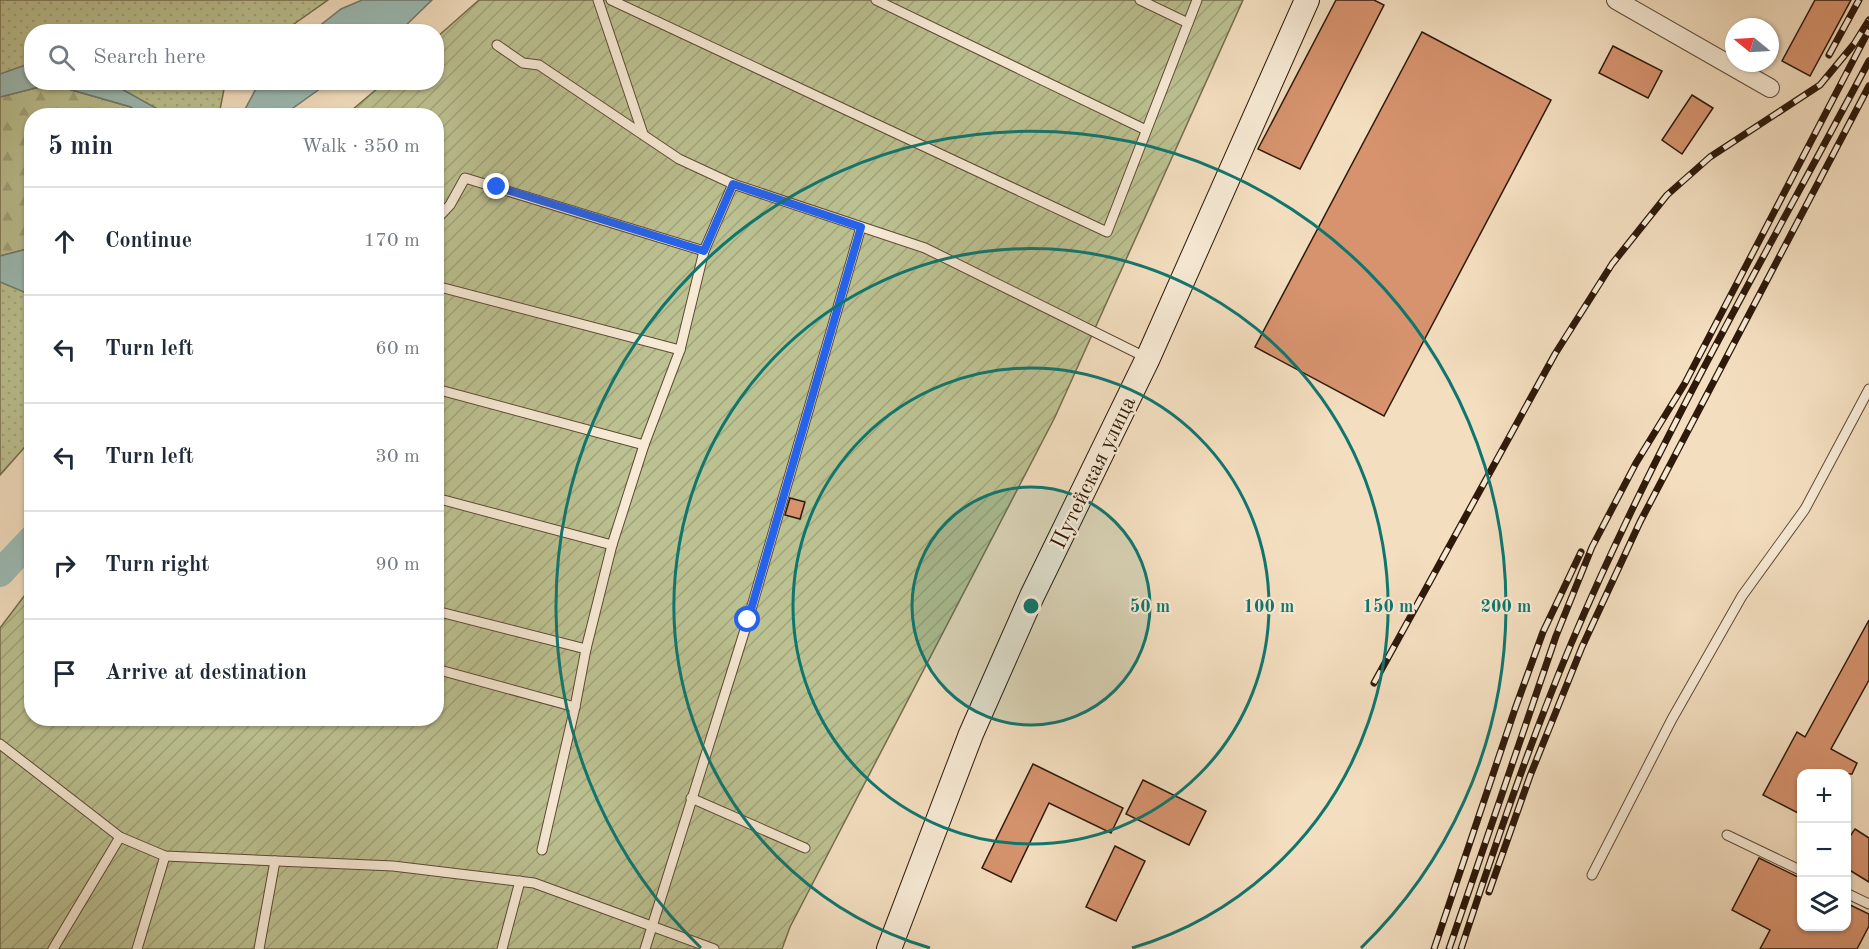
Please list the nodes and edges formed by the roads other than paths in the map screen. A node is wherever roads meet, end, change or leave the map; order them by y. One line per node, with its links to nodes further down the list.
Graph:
1 (598, 0): 12 (lane)
2 (611, 0): 11 (lane)
3 (876, 0): 11 (lane)
4 (1140, 0): 8 (lane)
5 (1197, 0): 8 (lane)
6 (1307, 0): 19 (main road, Путейская улица)
7 (1616, 0): 10 (street)
8 (1188, 23): 11 (lane)
9 (497, 45): 12 (lane)
10 (1770, 88)
11 (1146, 130)
12 (643, 134): 13 (lane)
13 (733, 184): 15 (lane); 16 (lane)
14 (444, 211): 16 (lane)
15 (861, 227): 19 (lane); 30 (lane)
16 (704, 251): 18 (lane)
17 (444, 288): 18 (lane)
18 (680, 350): 22 (lane)
19 (1148, 358): 49 (main road, Путейская улица)
20 (1869, 389): 38 (lane)
21 (444, 391): 22 (lane)
22 (644, 445): 24 (lane)
23 (444, 500): 24 (lane)
24 (612, 545): 26 (lane)
25 (444, 613): 26 (lane)
26 (586, 649): 28 (lane)
27 (444, 671): 28 (lane)
28 (575, 706): 34 (lane)
29 (0, 744): 32 (lane)
30 (692, 798): 33 (lane); 42 (lane)
31 (1727, 834): 37 (lane)
32 (120, 837): 35 (lane); 43 (lane)
33 (805, 848)
34 (542, 850)
35 (165, 856): 36 (lane); 44 (lane)
36 (275, 861): 39 (lane); 45 (lane)
37 (1797, 869)
38 (1592, 874)
39 (520, 881): 42 (lane); 46 (lane)
40 (1851, 895): 41 (lane)
41 (1869, 904)
42 (651, 926): 47 (lane); 48 (lane)
43 (53, 949)
44 (136, 949)
45 (259, 949)
46 (502, 949)
47 (645, 949)
48 (714, 949)
49 (889, 949)

